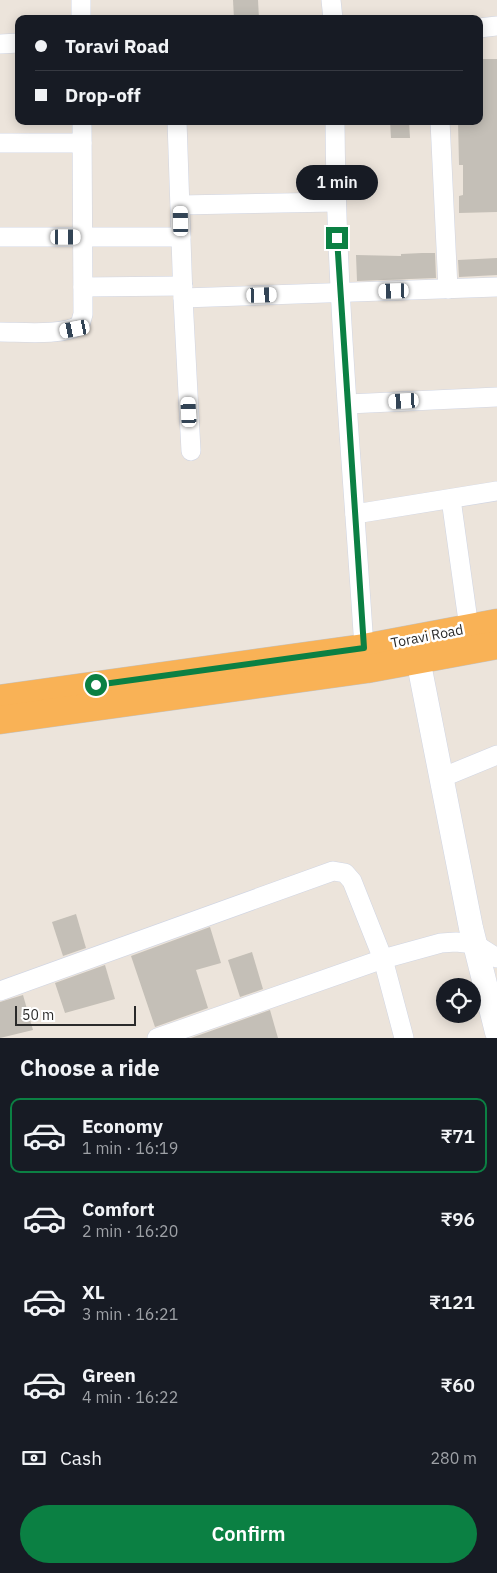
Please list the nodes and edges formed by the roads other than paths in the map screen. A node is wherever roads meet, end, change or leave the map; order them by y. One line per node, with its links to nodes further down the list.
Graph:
1 (81, 0): 3 (street)
2 (331, 0): 4 (street)
3 (81, 15)
4 (333, 15)
5 (497, 26): 6 (street)
6 (483, 28)
7 (0, 44): 8 (street)
8 (15, 44)
9 (82, 125): 14 (street)
10 (177, 125): 16 (street)
11 (335, 125): 15 (street)
12 (440, 125): 22 (street)
13 (0, 143): 14 (street)
14 (82, 143): 18 (street)
15 (336, 202): 16 (street); 24 (street)
16 (181, 205): 19 (street)
17 (0, 237): 18 (street)
18 (82, 237): 19 (street); 20 (street)
19 (181, 237): 23 (street)
20 (83, 287): 23 (street); 25 (street)
21 (497, 287): 22 (street)
22 (448, 289): 24 (street)
23 (183, 292): 24 (street); 28 (street)
24 (340, 292): 27 (street)
25 (0, 332)
26 (497, 397): 27 (street)
27 (348, 404): 31 (street)
28 (191, 450)
29 (497, 491): 30 (street)
30 (452, 499): 31 (street); 33 (street)
31 (355, 514): 35 (street)
32 (497, 623): 33 (highway, Toravi Road)
33 (469, 628): 35 (highway, Toravi Road)
34 (497, 645): 36 (highway, Toravi Road)
35 (364, 648): 37 (highway, Toravi Road)
36 (418, 660): 38 (highway, Toravi Road); 40 (street)
37 (0, 699)
38 (0, 720)
39 (497, 755): 40 (street)
40 (441, 778): 41 (street)
41 (475, 944): 42 (street); 43 (street); 45 (street)
42 (497, 958)
43 (383, 959): 44 (street); 46 (street); 47 (street)
44 (0, 991)
45 (497, 1032)
46 (157, 1038)
47 (403, 1038)

